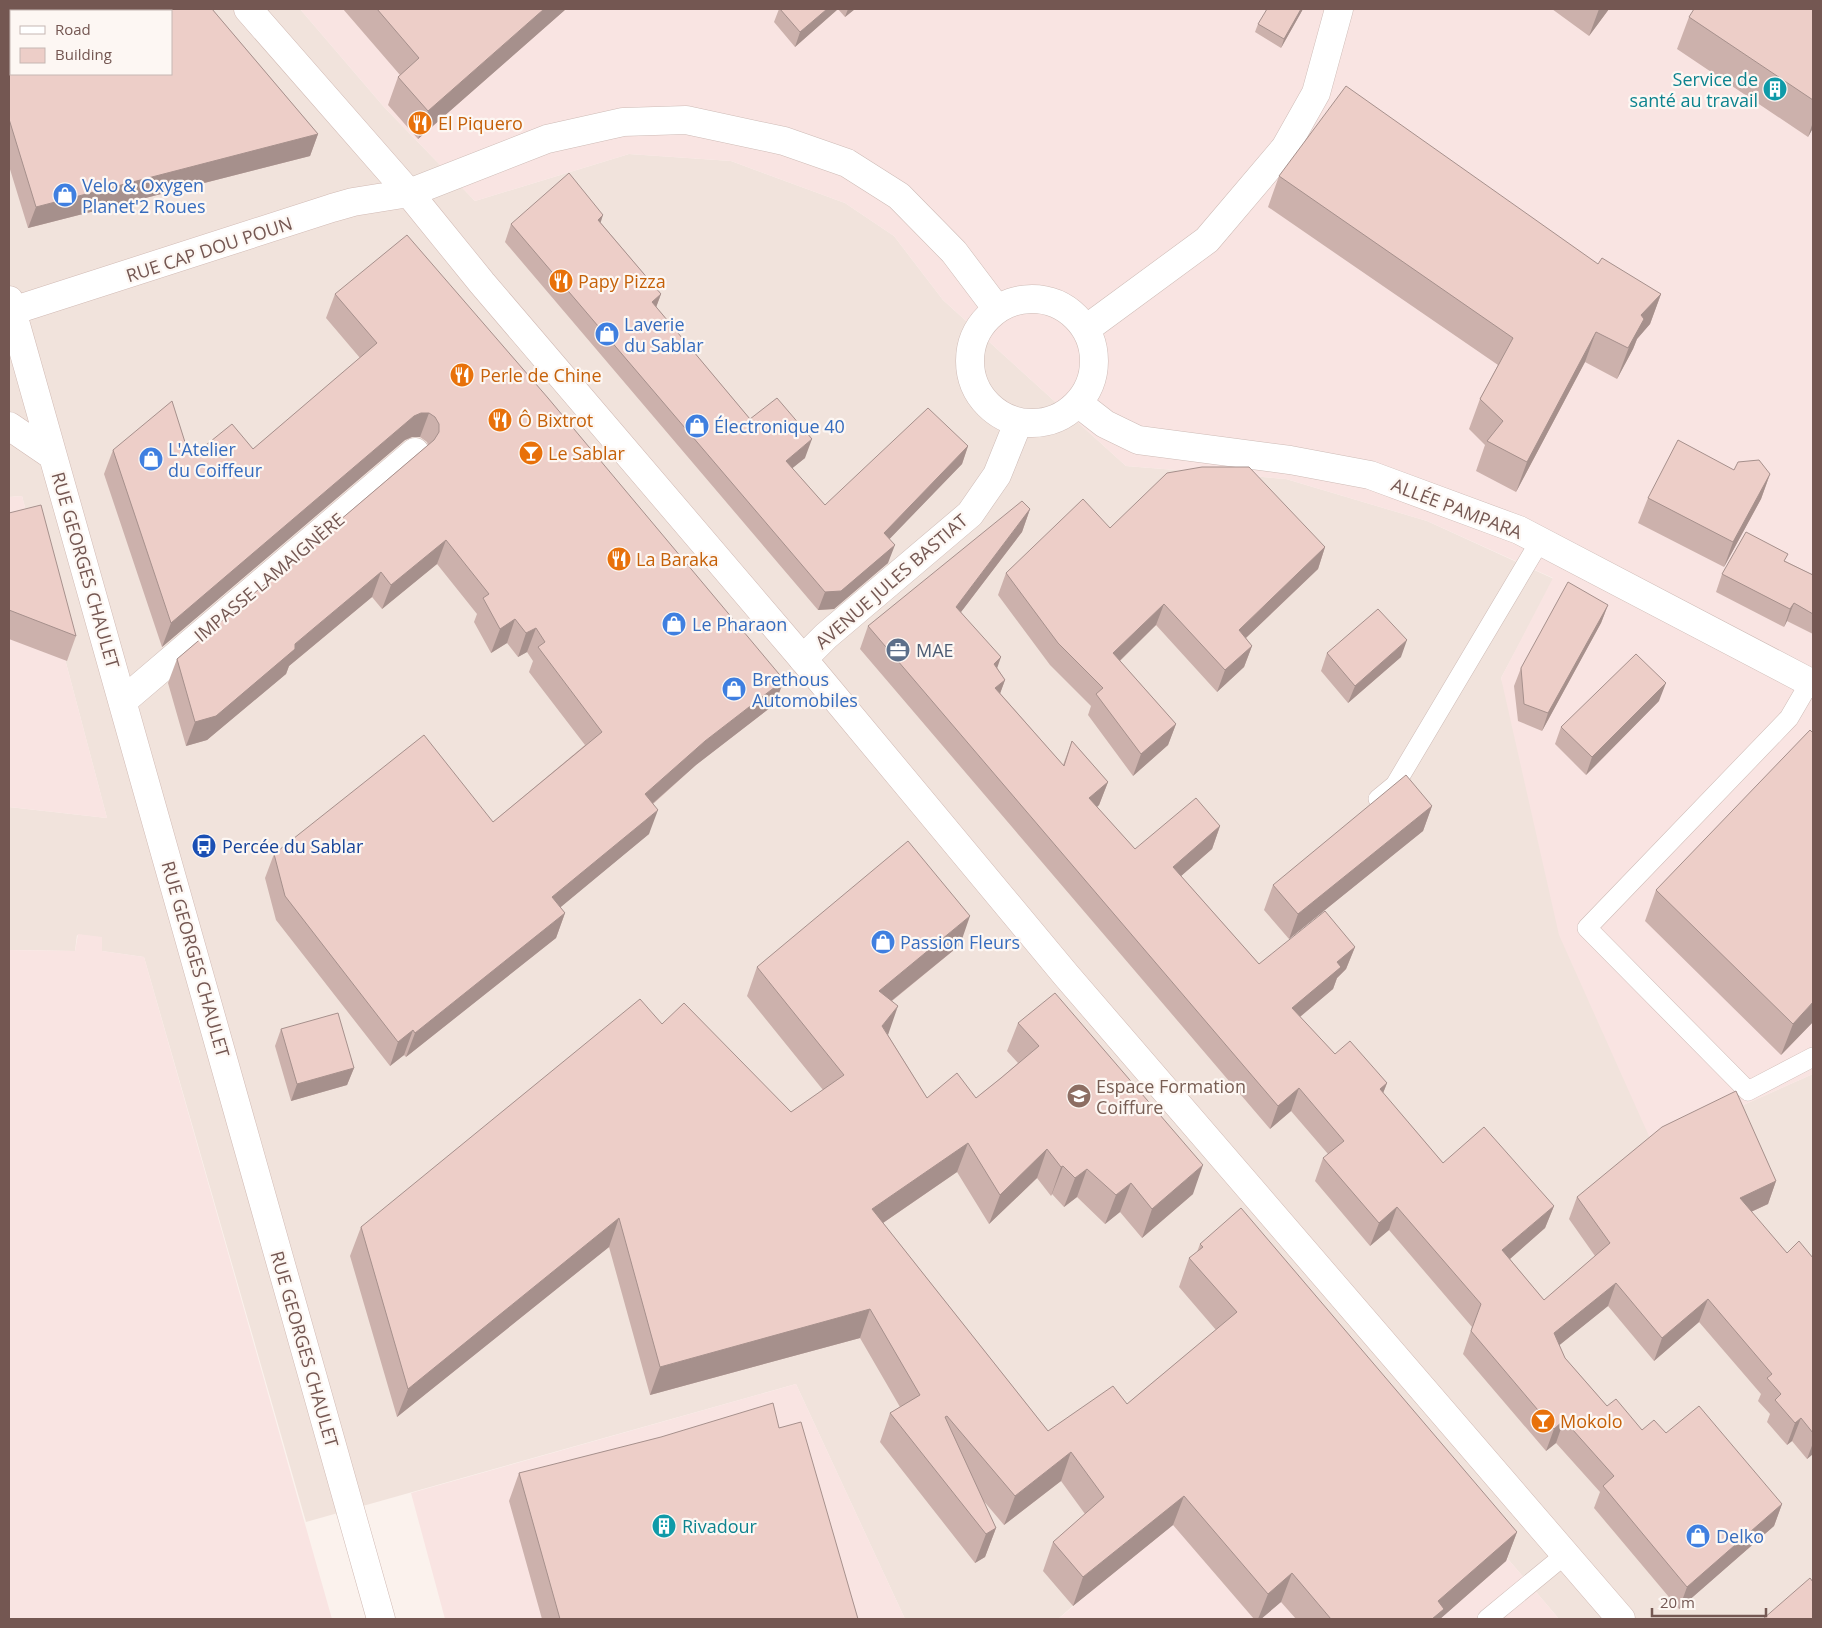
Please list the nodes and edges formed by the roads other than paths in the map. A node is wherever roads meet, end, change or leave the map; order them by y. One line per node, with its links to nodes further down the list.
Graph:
1 (248, 9): 3 (main road)
2 (1339, 9): 6 (main road)
3 (409, 193): 4 (main road, RUE CAP DOU POUN); 5 (main road, RUE CAP DOU POUN); 13 (main road)
4 (10, 308): 11 (main road, RUE GEORGES CHAULET)
5 (997, 309): 6 (main road); 8 (main road)
6 (1086, 329): 7 (main road)
7 (1078, 403): 8 (main road); 12 (main road, ALLÉE PAMPARA)
8 (1018, 422): 13 (main road, AVENUE JULES BASTIAT)
9 (9, 426): 11 (main road)
10 (415, 452): 15 (main road, IMPASSE LAMAIGNÈRE)
11 (54, 456): 15 (main road, RUE GEORGES CHAULET)
12 (1540, 541): 14 (main road, ALLÉE PAMPARA); 16 (lane)
13 (803, 659): 18 (main road)
14 (1811, 683): 17 (lane)
15 (123, 701): 19 (main road, RUE GEORGES CHAULET)
16 (1366, 810)
17 (1813, 1057)
18 (1566, 1554): 20 (lane); 21 (main road)
19 (381, 1619)
20 (1486, 1619)
21 (1622, 1619)

